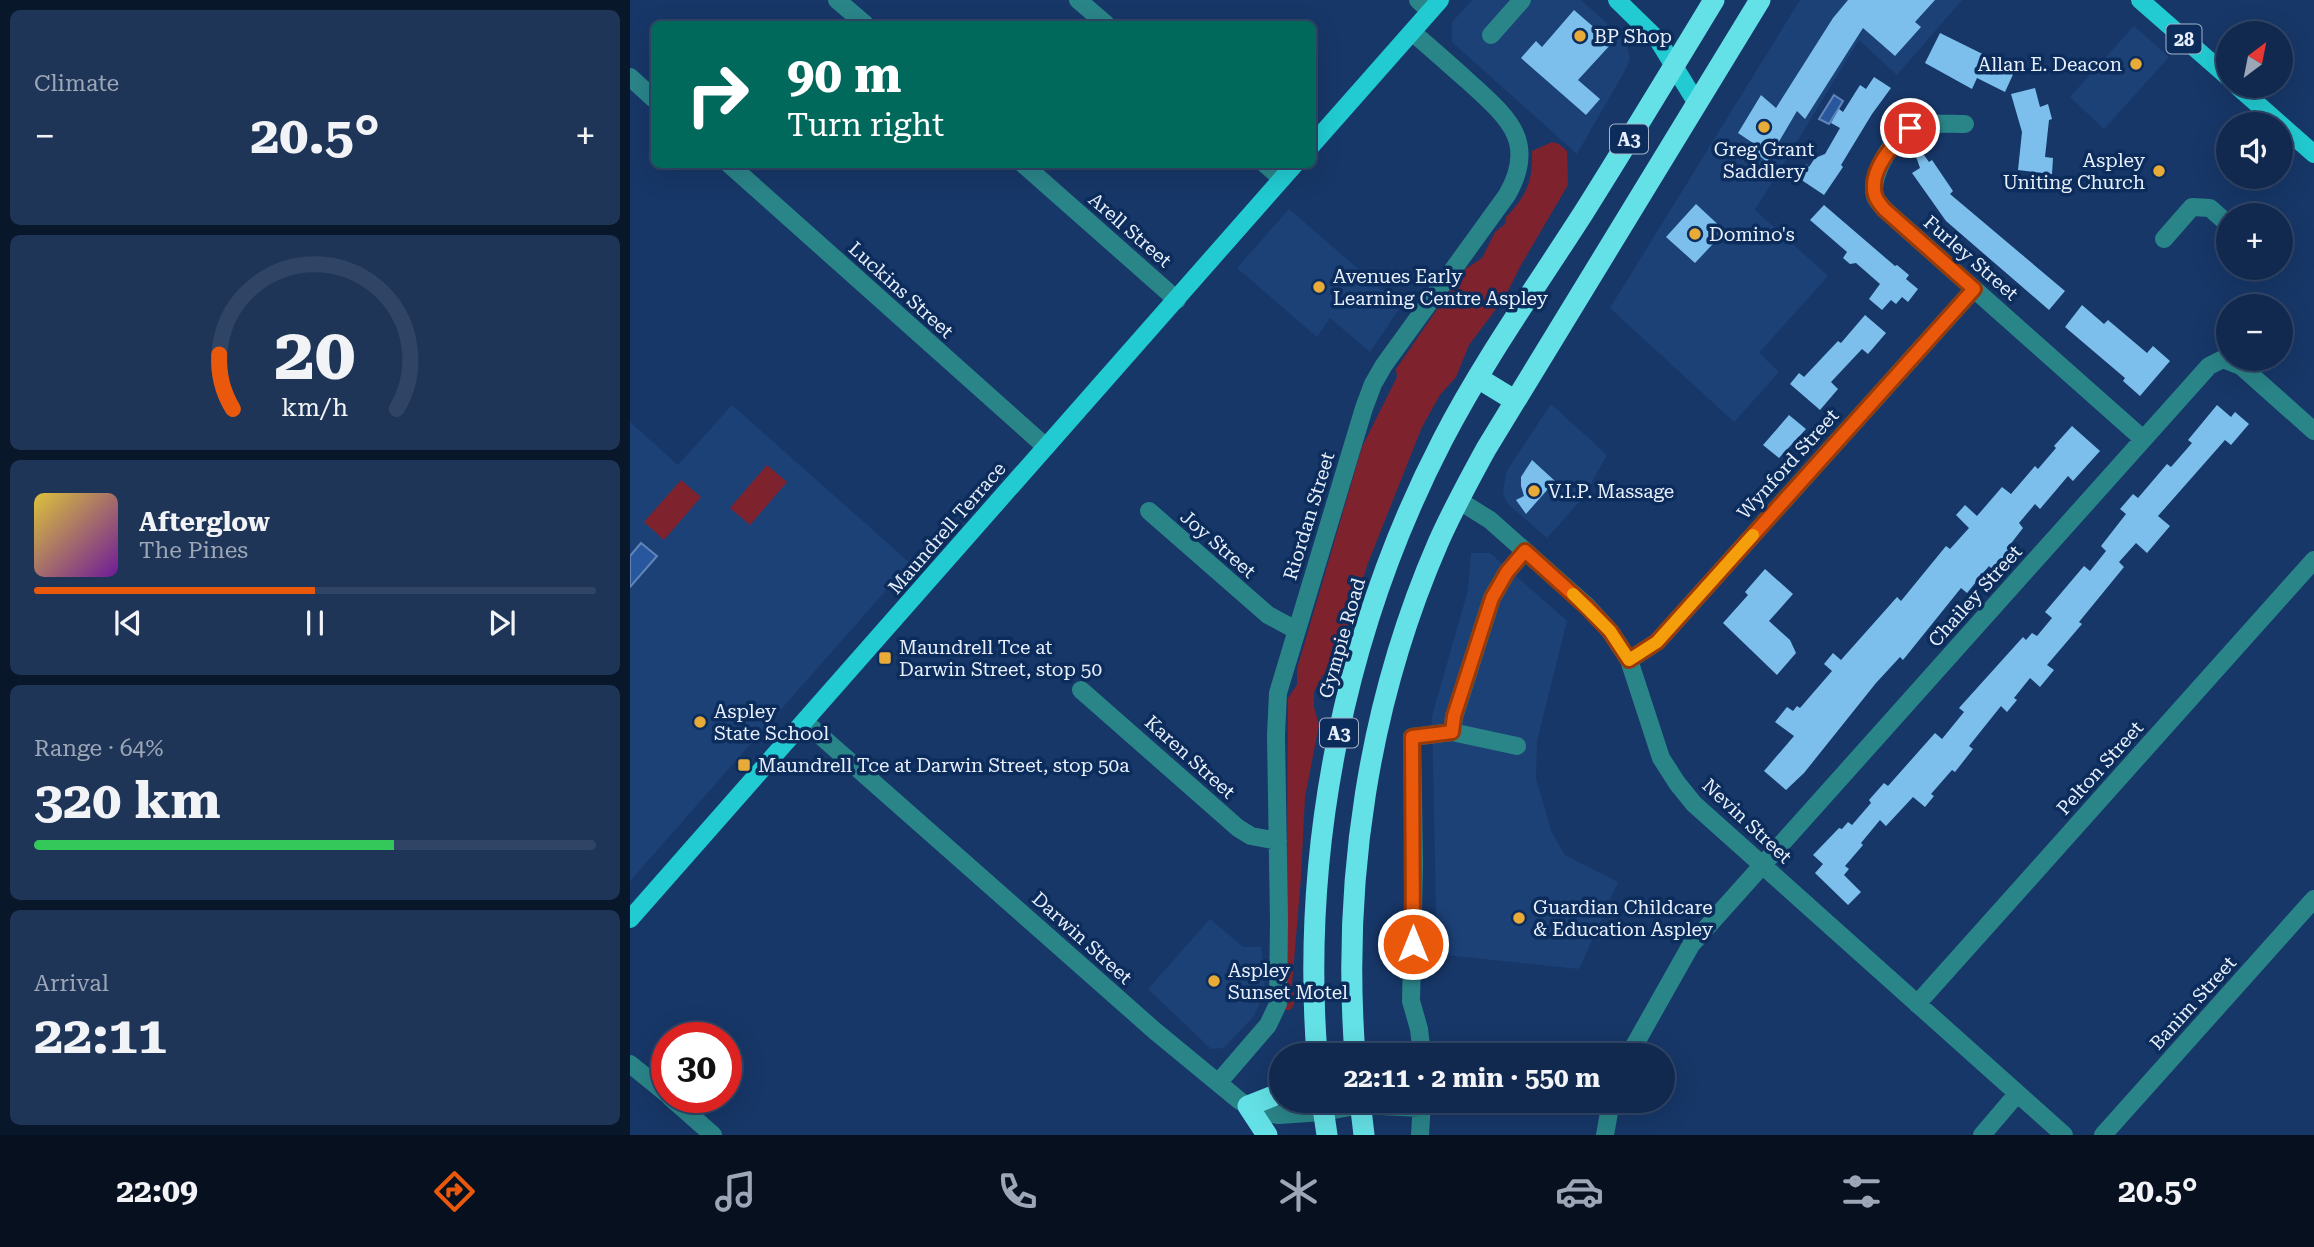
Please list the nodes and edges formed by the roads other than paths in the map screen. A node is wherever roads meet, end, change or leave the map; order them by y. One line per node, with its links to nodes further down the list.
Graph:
1 (837, 0): 9 (street)
2 (1078, 0): 10 (street)
3 (1522, 0): 12 (street)
4 (1617, 0): 13 (main road)
5 (1714, 0): 13 (highway, Gympie Road / A3)
6 (1760, 0): 18 (highway, A3)
7 (2140, 0): 14 (main road, 28)
8 (1429, 4): 11 (main road)
9 (862, 21)
10 (1102, 21)
11 (1412, 32): 22 (main road); 42 (street, Riordan Street)
12 (1491, 35)
13 (1674, 65): 18 (main road); 33 (highway, Gympie Road / A3)
14 (2216, 66)
15 (630, 77): 16 (street)
16 (651, 96)
17 (2250, 98): 19 (main road)
18 (1696, 102): 34 (highway, A3)
19 (2265, 112)
20 (1965, 124): 31 (street, Furley Street)
21 (2293, 137): 23 (main road)
22 (1316, 140)
23 (2314, 154)
24 (733, 168): 37 (street, Luckins Street)
25 (1028, 168): 32 (street, Arell Street)
26 (1270, 168): 28 (street)
27 (1292, 168): 28 (main road, Maundrell Terrace)
28 (1282, 179): 32 (main road, Maundrell Terrace)
29 (2216, 208): 30 (street)
30 (2164, 239)
31 (1974, 289): 36 (street, Furley Street); 43 (street, Wynford Street)
32 (1177, 300): 37 (main road, Maundrell Terrace)
33 (1478, 379): 34 (highway); 53 (highway, Gympie Road / A3)
34 (1514, 400): 38 (highway, A3)
35 (2314, 432): 36 (street, Chailey Street)
36 (2143, 439): 49 (street, Chailey Street)
37 (1046, 447): 45 (main road, Maundrell Terrace)
38 (1458, 500): 40 (street, Nevin Street); 54 (highway, A3)
39 (1149, 511): 42 (street, Joy Street)
40 (1525, 551): 43 (street, Nevin Street); 46 (street)
41 (2314, 560): 52 (street, Pelton Street)
42 (1296, 630): 48 (street, Riordan Street)
43 (1629, 660): 49 (street, Nevin Street)
44 (1081, 690): 48 (street, Karen Street)
45 (804, 722): 51 (main road, Maundrell Terrace); 59 (street, Darwin Street)
46 (1452, 732): 47 (street); 55 (street)
47 (1517, 746)
48 (1278, 841): 59 (street, Riordan Street)
49 (1763, 866): 52 (street, Nevin Street); 56 (street, Chailey Street)
50 (2314, 899): 77 (street, Banim Street)
51 (630, 919)
52 (1917, 1004): 60 (street, Nevin Street)
53 (1314, 1043)
54 (1354, 1043)
55 (1421, 1043)
56 (1636, 1043)
57 (631, 1067): 58 (street)
58 (651, 1083)
59 (1218, 1083): 62 (street, Darwin Street)
60 (2017, 1094): 75 (street); 76 (street, Nevin Street)
61 (1269, 1098): 62 (highway)
62 (1248, 1107): 64 (street, Darwin Street); 70 (highway)
63 (688, 1113): 69 (street)
64 (1289, 1113)
65 (1324, 1113): 71 (highway)
66 (1363, 1113): 72 (highway)
67 (1421, 1113): 73 (street)
68 (1609, 1113): 74 (street)
69 (713, 1135)
70 (1267, 1135)
71 (1327, 1135)
72 (1364, 1135)
73 (1420, 1135)
74 (1605, 1135)
75 (1982, 1135)
76 (2064, 1135)
77 (2103, 1135)

